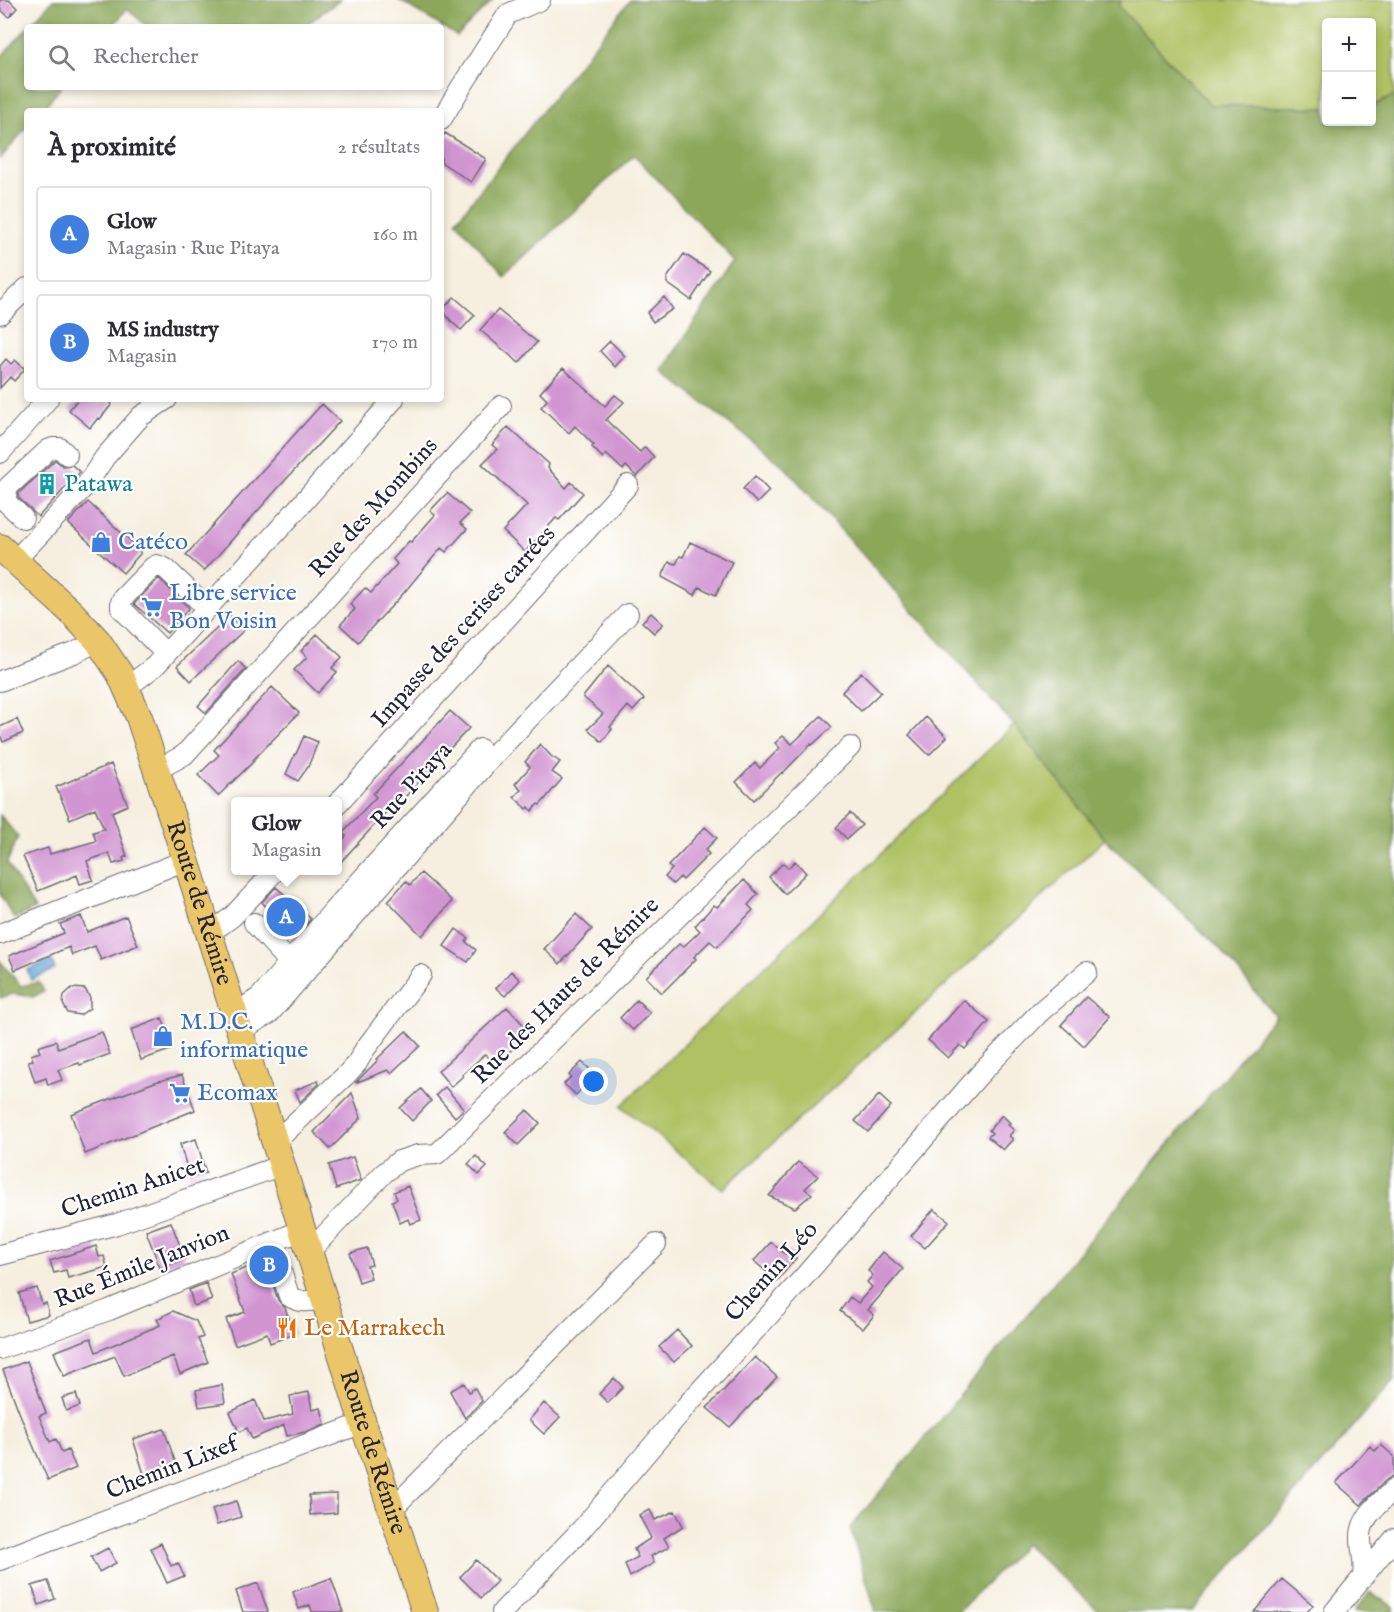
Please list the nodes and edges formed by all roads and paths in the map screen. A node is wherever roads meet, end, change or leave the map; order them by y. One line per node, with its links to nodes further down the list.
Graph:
1 (540, 0): 2 (street)
2 (444, 115)
3 (24, 291): 4 (street)
4 (0, 314)
5 (45, 402): 9 (street)
6 (162, 402): 15 (street)
7 (391, 402): 16 (street)
8 (501, 406): 24 (street, Rue des Mombins)
9 (1, 452): 11 (street)
10 (67, 455): 11 (street)
11 (24, 472): 13 (street)
12 (628, 485): 25 (street, Impasse des cerises carrées)
13 (23, 518)
14 (0, 547): 15 (main road, Route de Rémire)
15 (19, 564): 18 (main road, Route de Rémire)
16 (207, 608): 19 (street); 19 (street)
17 (628, 614): 34 (street)
18 (98, 640): 20 (street); 21 (main road, Route de Rémire)
19 (166, 654): 21 (street)
20 (0, 681)
21 (126, 688): 24 (main road, Route de Rémire)
22 (850, 747): 36 (street, Rue des Hauts de Rémire)
23 (480, 749): 31 (street, Rue Pitaya)
24 (157, 770): 26 (main road, Route de Rémire)
25 (342, 799)
26 (186, 860): 29 (main road, Route de Rémire); 30 (street)
27 (271, 875): 29 (street)
28 (254, 922): 31 (street)
29 (207, 930): 34 (main road, Route de Rémire)
30 (0, 934)
31 (290, 963): 34 (street, Rue Pitaya)
32 (1087, 972): 49 (street, Chemin Léo)
33 (421, 975): 35 (street)
34 (236, 1022): 35 (main road, Route de Rémire)
35 (278, 1154): 36 (main road, Route de Rémire); 39 (street, Chemin Anicet)
36 (305, 1241): 37 (street, Rue Émile Janvion); 40 (main road, Route de Rémire)
37 (272, 1242): 40 (street); 41 (street, Rue Émile Janvion)
38 (656, 1244): 44 (street)
39 (0, 1255)
40 (324, 1299): 42 (main road, Route de Rémire)
41 (0, 1349)
42 (363, 1423): 44 (main road, Route de Rémire); 46 (street, Chemin Lixef)
43 (1394, 1489): 47 (street)
44 (391, 1510): 48 (main road, Route de Rémire)
45 (1394, 1539): 47 (street)
46 (0, 1560)
47 (1363, 1575): 50 (street)
48 (425, 1612)
49 (502, 1612)
50 (1334, 1612)

